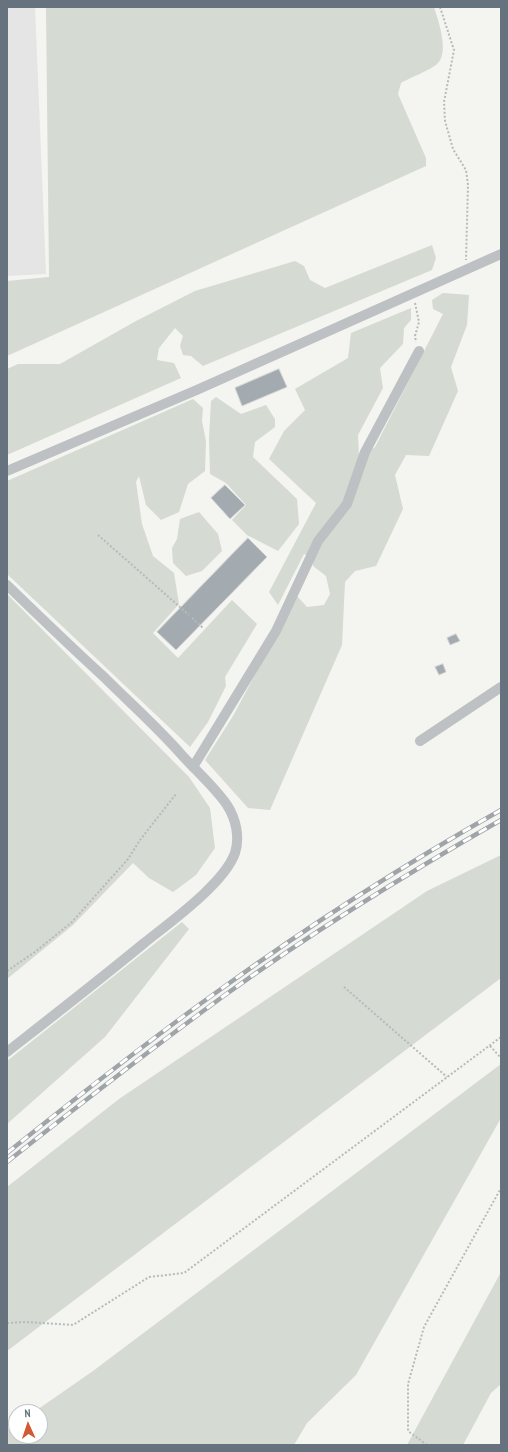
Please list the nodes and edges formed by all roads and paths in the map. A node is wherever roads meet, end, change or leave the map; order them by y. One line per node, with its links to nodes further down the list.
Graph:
1 (440, 7): 3 (path)
2 (501, 254): 3 (street)
3 (466, 270): 4 (street)
4 (413, 294): 5 (path); 6 (street)
5 (419, 351): 14 (street)
6 (7, 471)
7 (98, 535): 9 (path)
8 (7, 585): 14 (street)
9 (189, 615)
10 (192, 618): 11 (path)
11 (203, 628)
12 (501, 687): 13 (street)
13 (420, 741)
14 (193, 767): 20 (street)
15 (176, 794): 16 (path)
16 (7, 971)
17 (344, 987): 22 (path)
18 (501, 1037): 19 (path)
19 (489, 1045): 21 (path); 22 (path)
20 (7, 1052)
21 (501, 1058)
22 (447, 1077): 24 (path)
23 (501, 1188): 25 (path)
24 (7, 1323)
25 (427, 1445)

